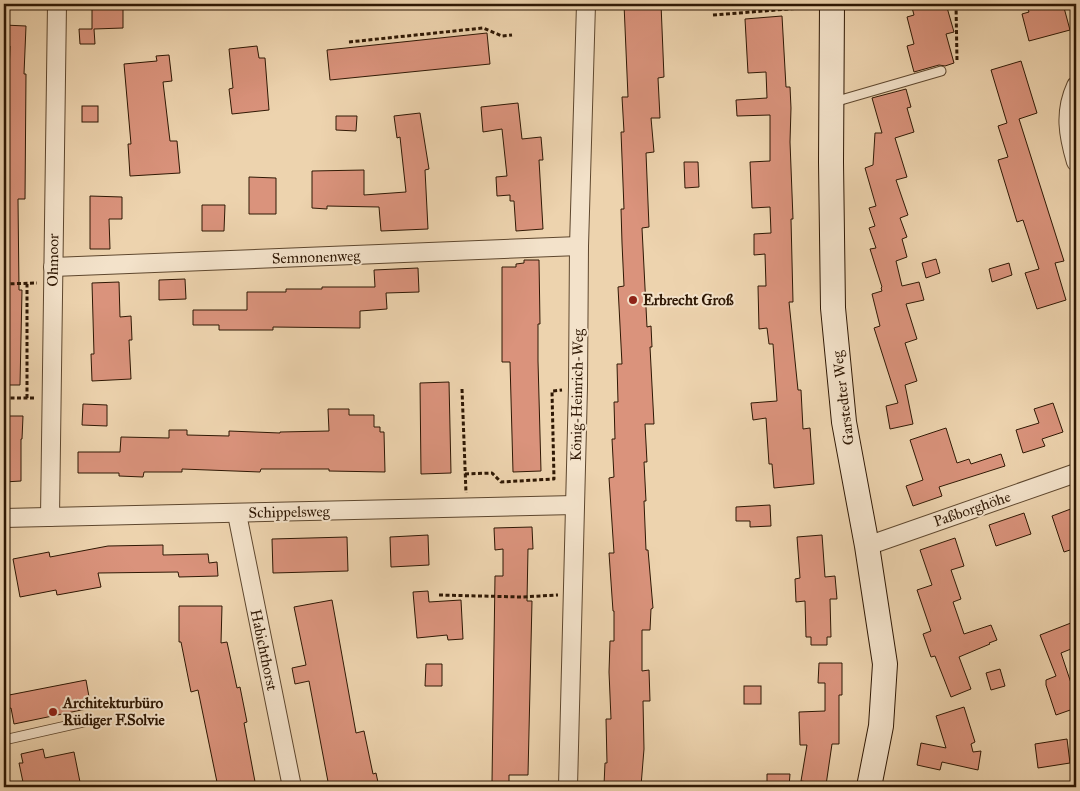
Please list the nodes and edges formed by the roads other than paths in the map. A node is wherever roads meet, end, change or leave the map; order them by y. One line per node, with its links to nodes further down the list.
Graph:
1 (57, 4): 9 (street, Ohmoor)
2 (586, 4): 8 (street, König-Heinrich-Weg)
3 (832, 4): 6 (main road, Garstedter Weg)
4 (941, 71): 6 (lane)
5 (1076, 86): 7 (street)
6 (831, 103): 15 (main road, Garstedter Weg)
7 (1076, 162)
8 (579, 246): 9 (street, Semnonenweg); 11 (street, König-Heinrich-Weg)
9 (53, 275): 13 (street, Ohmoor)
10 (1076, 473): 15 (street, Paßborghöhe)
11 (575, 504): 12 (street, Schippelsweg); 19 (street, König-Heinrich-Weg)
12 (236, 514): 13 (street, Schippelsweg); 18 (street, Habichthorst)
13 (50, 517): 14 (street, Schippelsweg)
14 (4, 518)
15 (867, 546): 20 (main road, Garstedter Weg)
16 (88, 721): 17 (lane)
17 (4, 740)
18 (292, 787)
19 (568, 787)
20 (869, 787)

